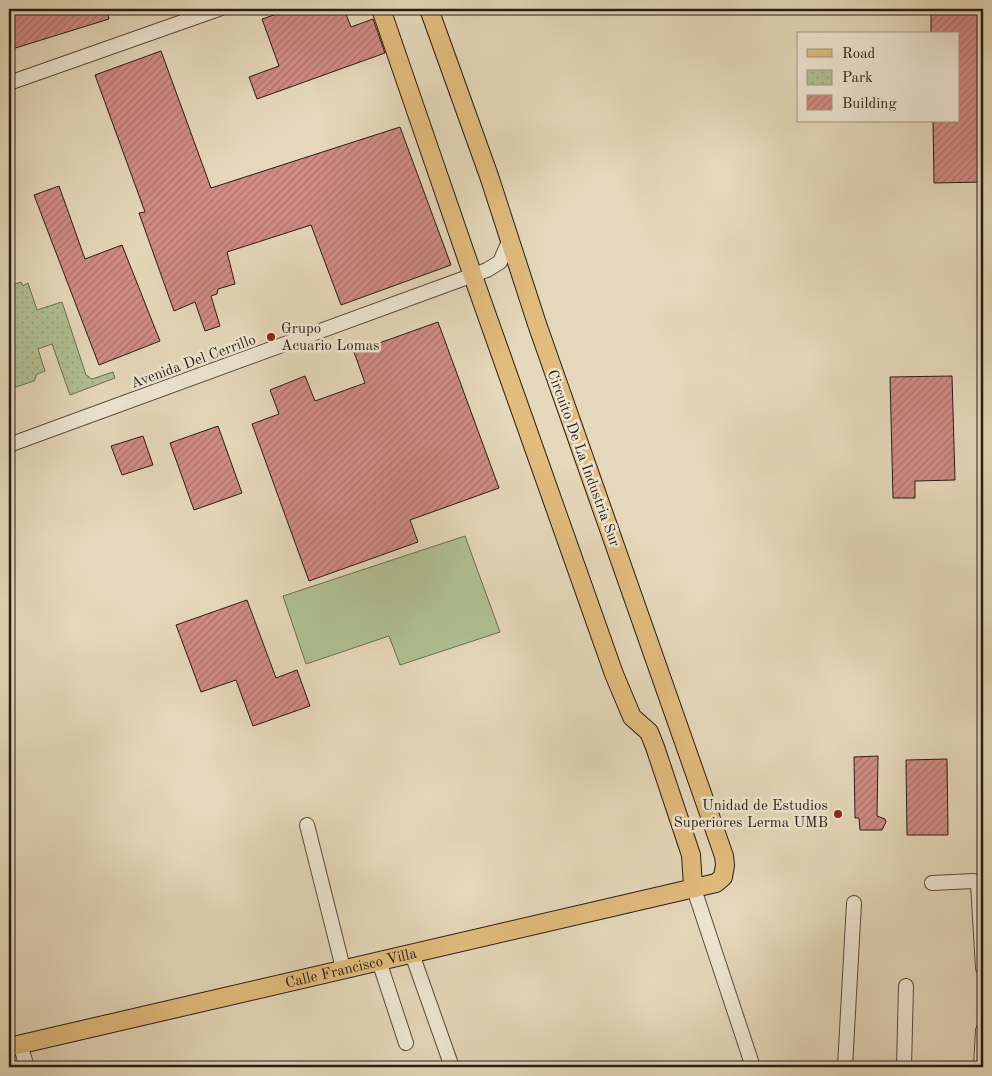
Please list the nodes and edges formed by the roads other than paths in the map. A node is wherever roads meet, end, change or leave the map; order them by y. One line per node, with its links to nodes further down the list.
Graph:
1 (219, 9): 4 (street)
2 (382, 9): 6 (main road)
3 (429, 9): 5 (main road, Circuito De La Industria Sur)
4 (9, 84)
5 (510, 239): 6 (street, Avenida Del Cerrillo); 10 (main road, Circuito De La Industria Sur)
6 (473, 276): 7 (street, Avenida Del Cerrillo); 10 (main road)
7 (9, 445)
8 (306, 825): 14 (street)
9 (932, 883): 15 (street)
10 (693, 886): 12 (main road, Calle Francisco Villa); 22 (street)
11 (854, 903): 23 (street)
12 (412, 954): 13 (main road, Calle Francisco Villa); 21 (street)
13 (378, 961): 14 (main road, Calle Francisco Villa); 18 (street)
14 (344, 968): 19 (main road, Calle Francisco Villa)
15 (983, 968)
16 (906, 986): 24 (street)
17 (983, 1030): 25 (street)
18 (406, 1043)
19 (14, 1046): 20 (street)
20 (27, 1067)
21 (452, 1067)
22 (754, 1067)
23 (845, 1067)
24 (904, 1067)
25 (981, 1067)

